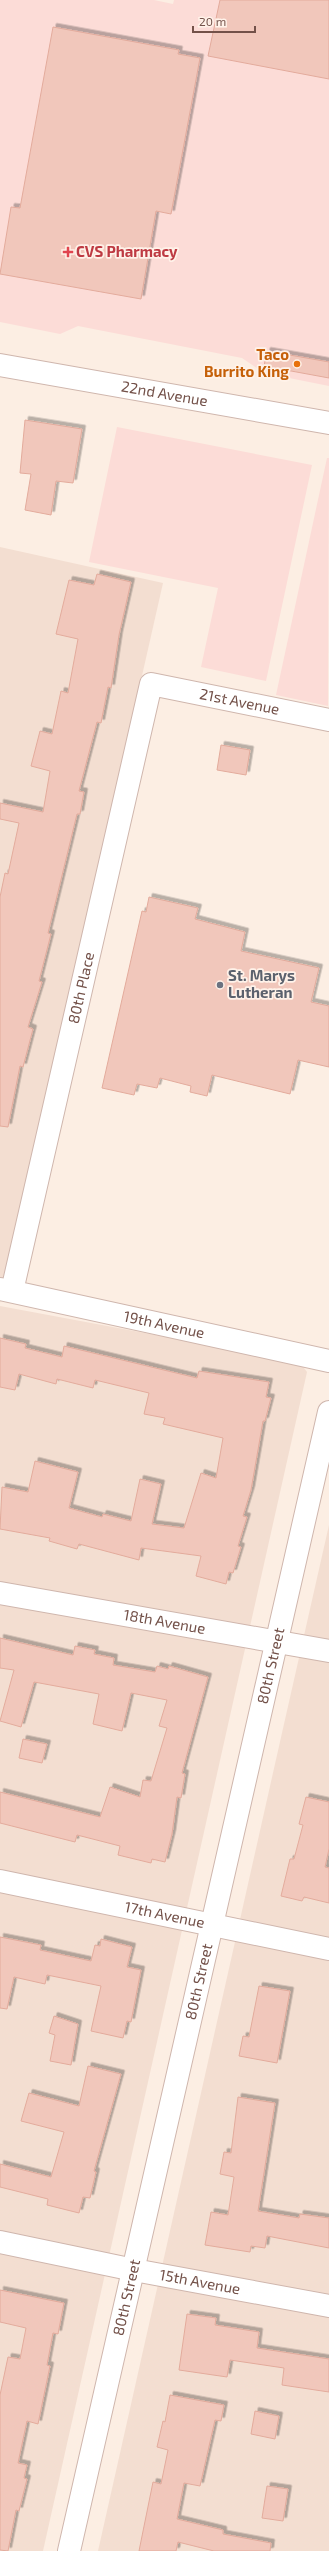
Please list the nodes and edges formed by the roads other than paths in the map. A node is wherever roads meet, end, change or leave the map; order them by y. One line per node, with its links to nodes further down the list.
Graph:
1 (0, 365): 2 (street, 22nd Avenue)
2 (329, 423)
3 (151, 684): 4 (street, 21st Avenue); 5 (street, 80th Place)
4 (329, 720)
5 (6, 1290): 6 (street, 19th Avenue)
6 (329, 1361)
7 (329, 1412): 9 (street, 80th Street)
8 (0, 1593): 9 (street, 18th Avenue)
9 (275, 1640): 10 (street, 18th Avenue); 12 (street, 80th Street)
10 (329, 1651)
11 (0, 1881): 12 (street, 17th Avenue)
12 (212, 1925): 13 (street, 17th Avenue); 15 (street, 80th Street)
13 (329, 1949)
14 (0, 2242): 15 (street, 15th Avenue)
15 (134, 2270): 16 (street, 15th Avenue); 17 (street, 80th Street)
16 (329, 2306)
17 (69, 2551)

